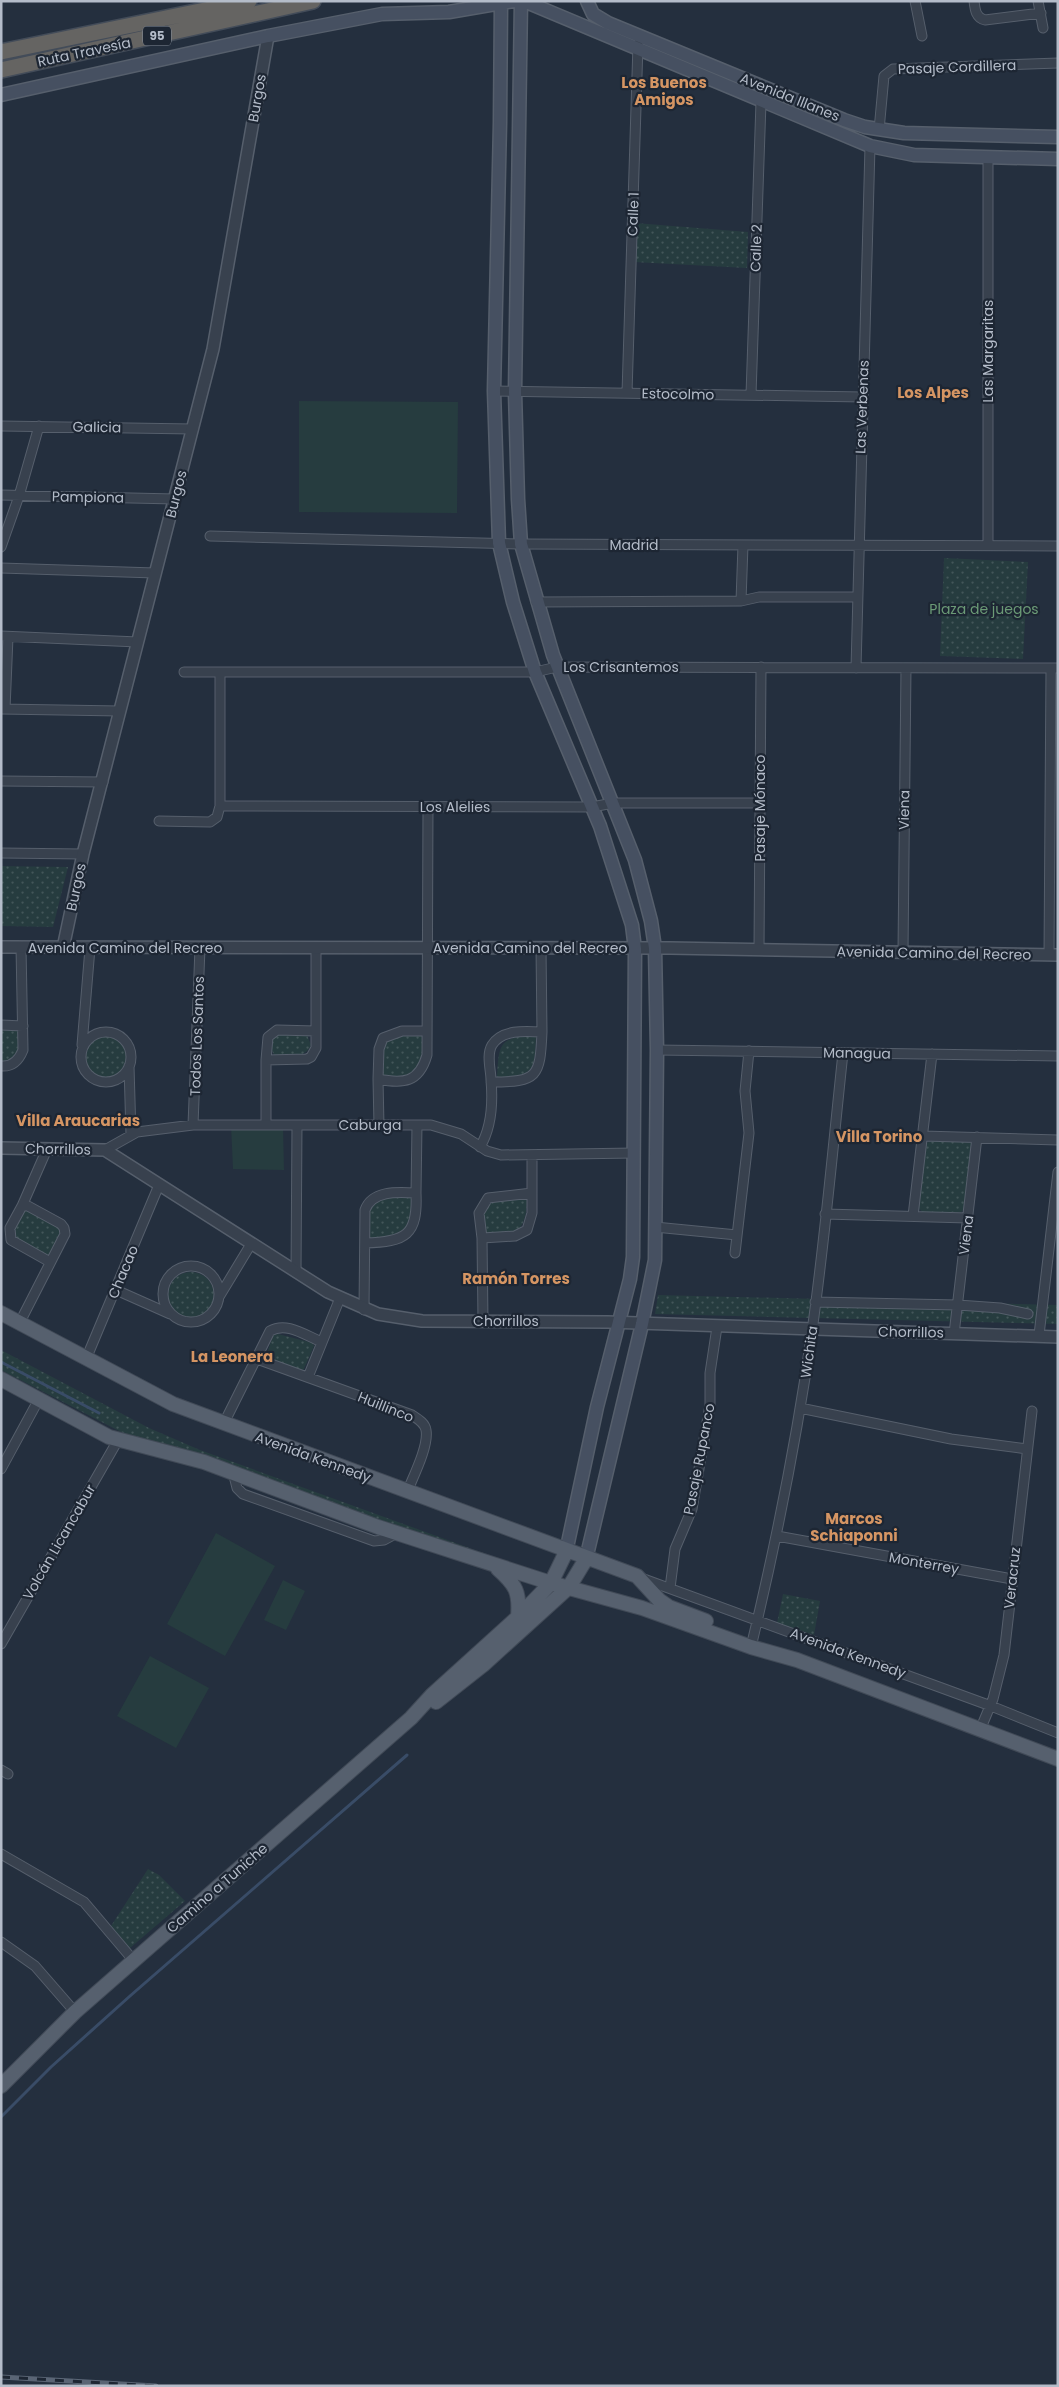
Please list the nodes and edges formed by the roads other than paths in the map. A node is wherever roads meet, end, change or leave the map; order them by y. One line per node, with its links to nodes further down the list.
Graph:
1 (249, 1): 16 (highway, Ruta Travesía / 95)
2 (313, 1): 18 (highway, Ruta Travesía / 95)
3 (514, 1): 9 (main road)
4 (523, 1): 15 (main road, Avenida Illanes); 27 (main road)
5 (587, 1): 12 (main road, Avenida Illanes)
6 (915, 1): 14 (street)
7 (974, 1): 10 (street)
8 (1038, 1): 10 (street)
9 (502, 2): 13 (main road); 26 (main road)
10 (1041, 13): 11 (street)
11 (1043, 28)
12 (638, 35): 15 (street, Calle 1); 21 (main road, Avenida Illanes)
13 (268, 36): 19 (main road); 33 (street, Burgos)
14 (922, 36)
15 (638, 50): 20 (main road, Avenida Illanes); 28 (street, Calle 1)
16 (1, 52)
17 (1058, 63): 21 (street, Pasaje Cordillera)
18 (1, 70)
19 (1, 95)
20 (761, 102): 23 (main road, Avenida Illanes); 29 (street, Calle 2)
21 (879, 130): 22 (main road, Avenida Illanes)
22 (1058, 137)
23 (870, 146): 24 (main road, Avenida Illanes); 30 (street, Las Verbenas)
24 (988, 157): 25 (main road, Avenida Illanes); 42 (street, Las Margaritas)
25 (1058, 159)
26 (494, 392): 27 (street, Estocolmo); 38 (main road)
27 (515, 392): 28 (street, Estocolmo); 39 (main road)
28 (627, 393): 29 (street, Estocolmo)
29 (750, 395): 30 (street, Estocolmo)
30 (863, 397): 41 (street, Las Verbenas)
31 (1, 426): 32 (street, Galicia)
32 (39, 426): 33 (street, Galicia); 35 (street)
33 (193, 429): 36 (street, Burgos)
34 (1, 495): 35 (street, Pampiona)
35 (19, 496): 36 (street, Pampiona); 44 (street)
36 (175, 498): 46 (street, Burgos)
37 (210, 536): 38 (street, Madrid)
38 (499, 543): 39 (street, Madrid); 59 (main road)
39 (522, 544): 40 (street, Madrid); 49 (main road)
40 (743, 545): 41 (street, Madrid); 48 (street)
41 (859, 545): 42 (street, Madrid); 47 (street, Las Verbenas)
42 (988, 546): 43 (street, Madrid)
43 (1058, 546)
44 (1, 547)
45 (1, 568): 46 (street)
46 (155, 573): 51 (street, Burgos)
47 (857, 597): 48 (street); 54 (street, Las Verbenas)
48 (741, 601): 49 (street)
49 (536, 602): 52 (main road)
50 (4, 637): 51 (street); 60 (street)
51 (138, 642): 61 (street, Burgos)
52 (557, 667): 53 (street, Los Crisantemos); 59 (street, Los Crisantemos); 64 (main road)
53 (761, 667): 54 (street, Los Crisantemos); 65 (street, Pasaje Mónaco)
54 (856, 668): 55 (street, Los Crisantemos)
55 (906, 668): 56 (street, Los Crisantemos); 83 (street, Viena)
56 (1054, 668): 84 (street)
57 (184, 672): 58 (street, Los Crisantemos)
58 (220, 672): 59 (street, Los Crisantemos); 66 (street)
59 (535, 672): 68 (main road)
60 (3, 709): 61 (street)
61 (120, 712): 63 (street, Burgos)
62 (1, 781): 63 (street)
63 (103, 782): 71 (street, Burgos)
64 (613, 803): 65 (street, Los Alelies); 68 (street, Los Alelies); 80 (main road)
65 (760, 803): 82 (street, Pasaje Mónaco)
66 (220, 806): 67 (street, Los Alelies); 69 (street)
67 (428, 806): 68 (street, Los Alelies); 78 (street)
68 (592, 807): 81 (main road)
69 (159, 820)
70 (1, 853): 71 (street)
71 (83, 854): 74 (street, Burgos)
72 (1, 947): 73 (street, Avenida Camino del Recreo)
73 (21, 948): 74 (street, Avenida Camino del Recreo); 86 (street)
74 (63, 948): 75 (street, Avenida Camino del Recreo)
75 (90, 948): 76 (street, Avenida Camino del Recreo); 90 (street)
76 (200, 948): 77 (street, Avenida Camino del Recreo); 101 (street, Todos Los Santos)
77 (316, 948): 78 (street, Avenida Camino del Recreo); 87 (street)
78 (428, 948): 79 (street, Avenida Camino del Recreo); 88 (street)
79 (541, 948): 81 (street, Avenida Camino del Recreo); 89 (street)
80 (655, 948): 81 (street, Avenida Camino del Recreo); 82 (street, Avenida Camino del Recreo); 91 (main road)
81 (635, 949): 114 (main road)
82 (760, 950): 83 (street, Avenida Camino del Recreo)
83 (903, 952): 84 (street, Avenida Camino del Recreo)
84 (1054, 955)
85 (1, 1026): 86 (street)
86 (23, 1026): 97 (street)
87 (316, 1031): 96 (street); 96 (street)
88 (427, 1031): 99 (street); 99 (street)
89 (542, 1032): 100 (street); 100 (street)
90 (82, 1047): 98 (street); 98 (street)
91 (657, 1050): 92 (street, Managua); 124 (main road)
92 (749, 1052): 93 (street, Managua); 125 (street)
93 (843, 1053): 94 (street, Managua); 121 (street, Wichita)
94 (932, 1054): 95 (street, Managua); 107 (street)
95 (1058, 1056)
96 (266, 1060): 102 (street)
97 (1, 1066)
98 (129, 1066): 106 (street)
99 (378, 1079): 104 (street)
100 (491, 1082): 110 (street)
101 (193, 1125): 102 (street, Caburga); 106 (street, Caburga)
102 (266, 1125): 103 (street, Caburga)
103 (297, 1125): 104 (street, Caburga); 131 (street)
104 (378, 1126): 105 (street, Caburga)
105 (417, 1126): 110 (street, Caburga); 118 (street)
106 (131, 1135): 113 (street, Caburga)
107 (923, 1136): 108 (street); 122 (street)
108 (977, 1137): 109 (street); 123 (street, Viena)
109 (1058, 1140)
110 (480, 1147): 115 (street, Caburga)
111 (1, 1148): 112 (street, Chorrillos)
112 (47, 1149): 113 (street, Chorrillos); 120 (street)
113 (105, 1150): 117 (street, Chorrillos)
114 (634, 1153): 115 (street, Caburga); 143 (main road)
115 (532, 1155): 119 (street)
116 (1058, 1172): 148 (street)
117 (159, 1186): 128 (street, Chorrillos); 132 (street, Chacao)
118 (416, 1192): 127 (street); 127 (street)
119 (532, 1193): 126 (street); 126 (street)
120 (22, 1206): 130 (street); 130 (street)
121 (825, 1214): 122 (street); 135 (street, Wichita)
122 (913, 1216): 123 (street)
123 (968, 1218): 136 (street, Viena)
124 (655, 1227): 125 (street); 144 (main road)
125 (737, 1235): 129 (street)
126 (482, 1238): 141 (street)
127 (365, 1243): 137 (street)
128 (251, 1244): 131 (street, Chorrillos); 133 (street)
129 (735, 1253)
130 (50, 1262): 142 (street)
131 (296, 1272): 134 (street, Chorrillos)
132 (116, 1290): 140 (street); 151 (street, Chacao)
133 (218, 1298): 140 (street); 140 (street)
134 (340, 1298): 137 (street, Chorrillos); 150 (street)
135 (815, 1302): 136 (street); 146 (street, Wichita)
136 (958, 1305): 139 (street); 147 (street, Viena)
137 (364, 1310): 141 (street, Chorrillos)
138 (1, 1312): 142 (main road, Avenida Kennedy)
139 (1028, 1314)
140 (172, 1315)
141 (483, 1321): 143 (street, Chorrillos)
142 (20, 1322): 151 (main road, Avenida Kennedy)
143 (619, 1322): 144 (street, Chorrillos); 162 (main road)
144 (642, 1324): 145 (street, Chorrillos); 163 (main road)
145 (717, 1327): 146 (street, Chorrillos); 173 (street, Pasaje Rupanco)
146 (812, 1330): 147 (street, Chorrillos); 156 (street, Wichita)
147 (954, 1334): 148 (street, Chorrillos)
148 (1039, 1335): 149 (street, Chorrillos)
149 (1058, 1337)
150 (322, 1342): 152 (street); 153 (street)
151 (86, 1359): 158 (main road, Avenida Kennedy)
152 (257, 1359): 153 (street, Huillinco); 158 (street)
153 (308, 1377): 164 (street, Huillinco)
154 (1, 1379): 155 (main road, Avenida Kennedy)
155 (38, 1399): 159 (main road, Avenida Kennedy); 161 (street)
156 (800, 1408): 160 (street); 165 (street, Wichita)
157 (1032, 1411): 160 (street, Veracruz)
158 (224, 1423): 164 (main road, Avenida Kennedy)
159 (118, 1440): 168 (main road, Avenida Kennedy); 177 (street, Volcán Licancabur)
160 (1027, 1449): 170 (street, Veracruz)
161 (1, 1469)
162 (582, 1477): 163 (main road); 166 (main road)
163 (604, 1483): 167 (main road)
164 (407, 1492): 166 (main road, Avenida Kennedy)
165 (777, 1536): 170 (street, Monterrey); 175 (street, Wichita)
166 (566, 1552): 167 (main road, Avenida Kennedy); 171 (main road, Camino a Tuniche)
167 (586, 1559): 169 (main road, Avenida Kennedy); 172 (main road, Camino a Tuniche)
168 (493, 1565): 171 (main road, Avenida Kennedy); 174 (main road)
169 (637, 1576): 173 (street, Avenida Kennedy); 176 (main road, Avenida Kennedy)
170 (1012, 1579): 178 (street, Veracruz)
171 (551, 1583): 172 (main road, Avenida Kennedy); 174 (main road, Camino a Tuniche)
172 (569, 1588): 176 (main road, Avenida Kennedy); 179 (main road, Camino a Tuniche)
173 (670, 1588): 175 (street, Avenida Kennedy)
174 (518, 1617): 179 (main road, Camino a Tuniche)
175 (758, 1621): 176 (street, Wichita); 178 (street, Avenida Kennedy)
176 (752, 1643): 180 (main road, Avenida Kennedy)
177 (1, 1644)
178 (990, 1706): 180 (street, Veracruz); 181 (street, Avenida Kennedy)
179 (411, 1718): 185 (main road, Camino a Tuniche)
180 (980, 1730): 182 (main road, Avenida Kennedy)
181 (1058, 1733)
182 (1058, 1759)
183 (1, 1854): 185 (street)
184 (3, 1945): 186 (street)
185 (134, 1961): 186 (main road, Camino a Tuniche)
186 (75, 2012): 187 (main road, Camino a Tuniche)
187 (6, 2077): 188 (main road, Camino a Tuniche); 189 (street, Camino a Tuniche)
188 (1, 2086)
189 (1, 2091)

